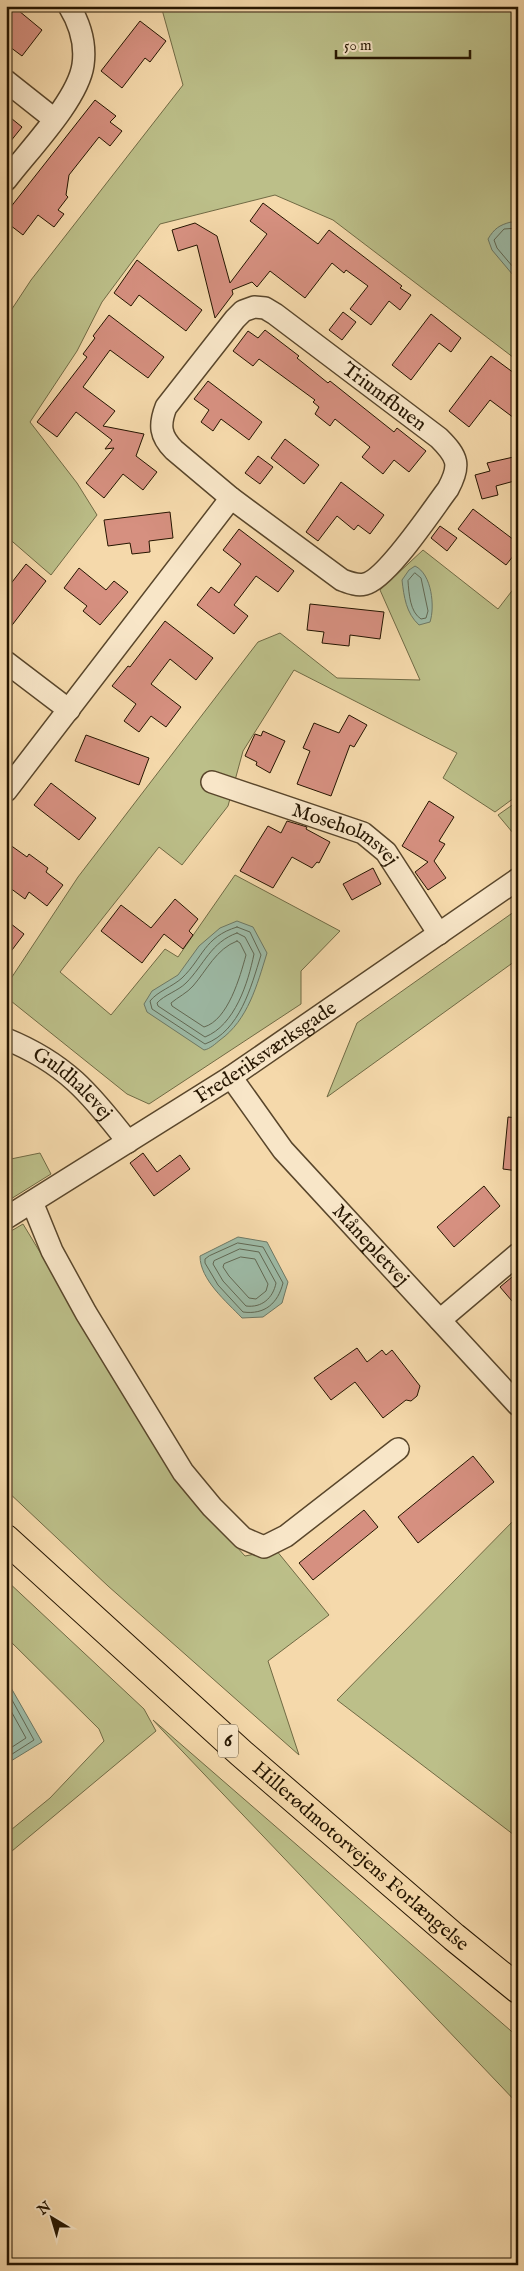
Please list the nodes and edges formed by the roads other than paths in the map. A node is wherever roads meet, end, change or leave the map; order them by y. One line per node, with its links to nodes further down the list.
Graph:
1 (69, 6): 3 (street)
2 (6, 81): 3 (street)
3 (54, 119): 4 (street)
4 (6, 180)
5 (231, 498): 5 (street, Triumfbuen); 7 (street)
6 (6, 662): 7 (street)
7 (69, 710): 9 (street)
8 (212, 782): 11 (street, Moseholmsvej)
9 (6, 791)
10 (518, 879): 11 (street, Frederiksværksgade)
11 (439, 934): 13 (street, Frederiksværksgade)
12 (6, 1039): 14 (street, Guldhalevej)
13 (231, 1077): 14 (street, Frederiksværksgade); 18 (street, Månepletvej)
14 (128, 1142): 15 (street, Frederiksværksgade)
15 (32, 1202): 16 (street, Frederiksværksgade); 20 (street)
16 (6, 1218)
17 (518, 1254): 18 (street)
18 (440, 1320): 19 (street, Månepletvej)
19 (518, 1405)
20 (398, 1449)
21 (6, 1539): 22 (highway, Hillerødmotorvejens Forlængelse / 6)
22 (454, 1937): 23 (highway); 24 (highway, Hillerødmotorvejens Forlængelse / 6)
23 (518, 1968)
24 (518, 1989)

